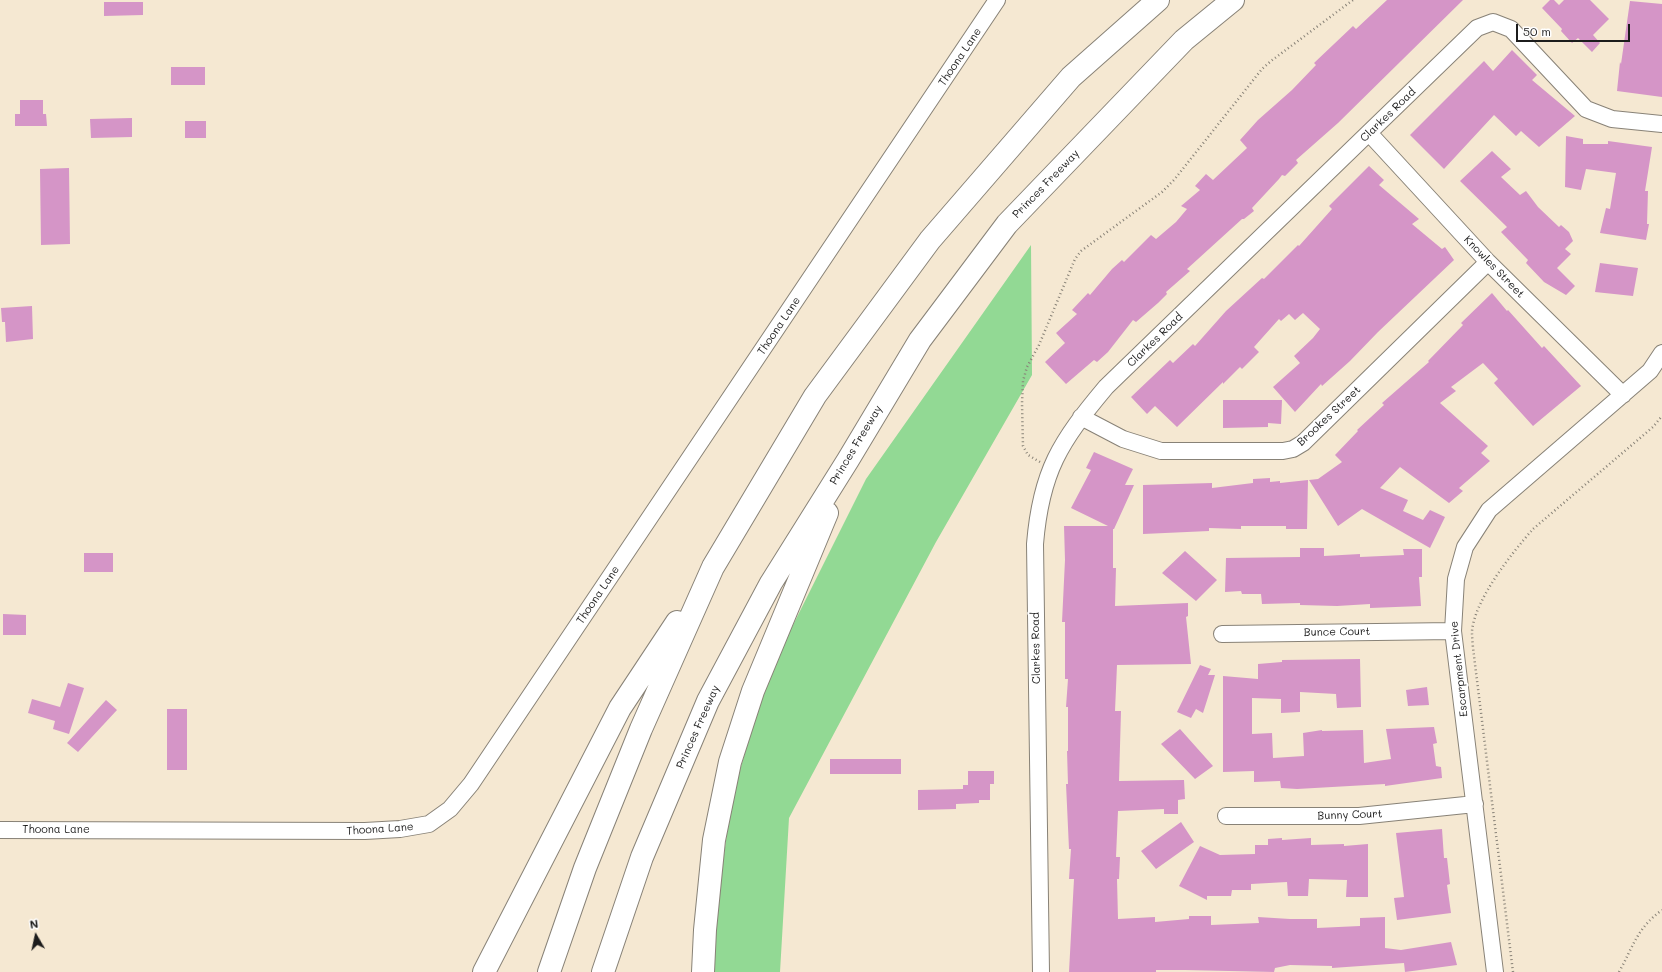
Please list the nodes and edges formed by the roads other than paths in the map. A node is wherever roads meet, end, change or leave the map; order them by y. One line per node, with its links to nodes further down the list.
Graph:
1 (997, 0): 16 (street, Thoona Lane)
2 (1158, 0): 11 (highway)
3 (1233, 0): 10 (highway, Princes Freeway)
4 (1662, 124): 5 (street, Clarkes Road)
5 (1369, 133): 6 (street, Knowles Street); 9 (street, Clarkes Road)
6 (1488, 262): 8 (street, Knowles Street); 9 (street, Brookes Street)
7 (1662, 353): 8 (street, Escarpment Drive)
8 (1624, 395): 12 (street, Escarpment Drive)
9 (1081, 417): 21 (street, Clarkes Road)
10 (848, 460): 19 (highway, Princes Freeway); 20 (highway)
11 (713, 568): 17 (highway); 18 (highway)
12 (1453, 631): 13 (street, Bunce Court); 14 (street, Escarpment Drive)
13 (1222, 634)
14 (1474, 804): 15 (street, Bunny Court); 22 (street, Escarpment Drive)
15 (1226, 816)
16 (0, 830)
17 (484, 972)
18 (549, 972)
19 (603, 972)
20 (703, 972)
21 (1041, 972)
22 (1495, 972)

